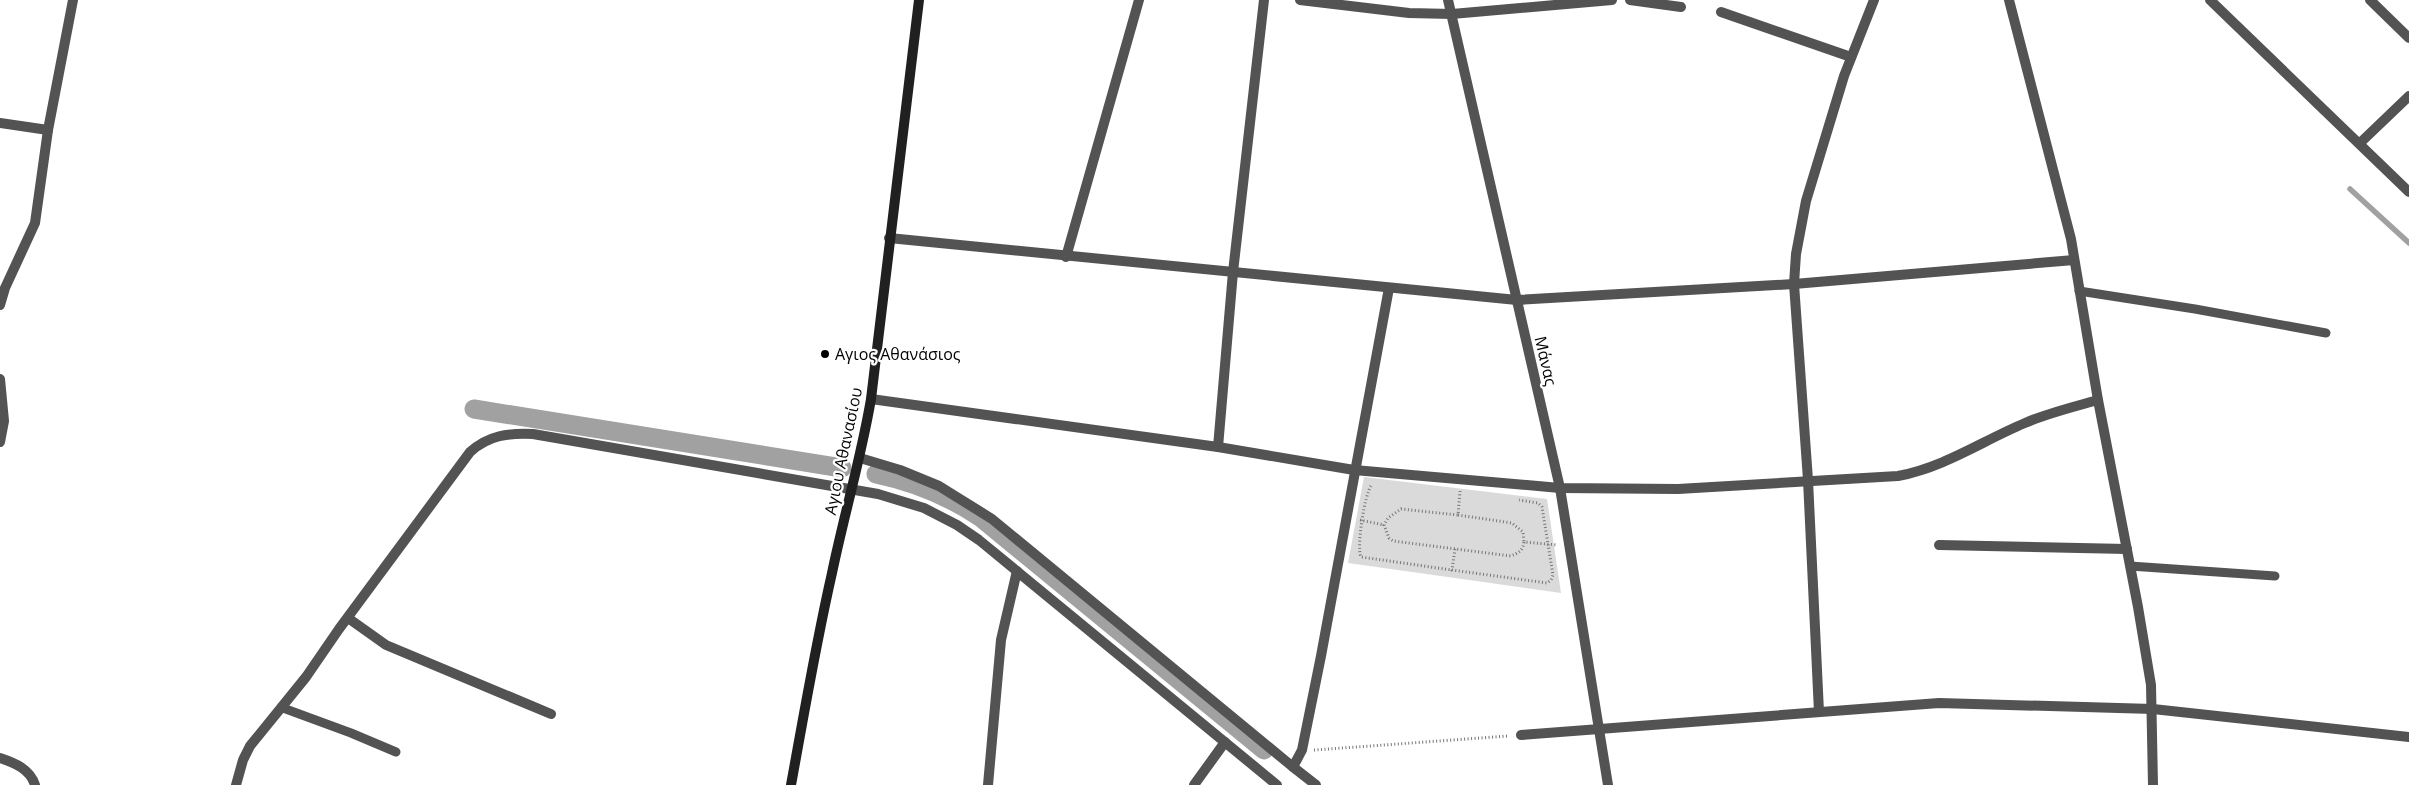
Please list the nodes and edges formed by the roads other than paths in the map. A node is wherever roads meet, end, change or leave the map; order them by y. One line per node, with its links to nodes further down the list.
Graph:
1 (72, 0): 20 (street)
2 (919, 0): 23 (main road, Αγιου Αθανασίου)
3 (1139, 0): 24 (street)
4 (1264, 0): 26 (street)
5 (1300, 0): 15 (street)
6 (1448, 0): 15 (street, Μάνας)
7 (1612, 0): 15 (street)
8 (1630, 0): 13 (street)
9 (1874, 0): 17 (street)
10 (2009, 0): 25 (street)
11 (2210, 0): 21 (street)
12 (2370, 0): 16 (street)
13 (1681, 7)
14 (1721, 12): 17 (street)
15 (1452, 14): 30 (street, Μάνας)
16 (2409, 38)
17 (1851, 57): 27 (street)
18 (2409, 96): 21 (street)
19 (0, 123): 20 (street)
20 (48, 130): 31 (street)
21 (2360, 143): 22 (street)
22 (2409, 192)
23 (889, 238): 24 (street); 34 (main road, Αγιου Αθανασίου)
24 (1066, 257): 26 (street)
25 (2074, 260): 27 (street); 29 (street)
26 (1233, 272): 28 (street); 37 (street)
27 (1794, 284): 30 (street); 40 (street)
28 (1389, 288): 30 (street); 39 (street)
29 (2079, 292): 32 (lane); 35 (street)
30 (1517, 300): 42 (street, Μάνας)
31 (0, 305)
32 (2326, 332)
33 (0, 379): 36 (street)
34 (871, 399): 37 (street); 38 (main road, Αγιου Αθανασίου)
35 (2098, 400): 40 (street); 44 (street)
36 (0, 442)
37 (1218, 447): 39 (street)
38 (860, 458): 41 (main road, Αγιου Αθανασίου); 59 (street)
39 (1354, 470): 42 (street); 59 (street)
40 (1808, 480): 42 (street); 51 (street)
41 (851, 488): 46 (street); 48 (street); 62 (main road, Αγιου Αθανασίου)
42 (1560, 488): 53 (street, Μάνας)
43 (1939, 545): 44 (street)
44 (2127, 549): 45 (street)
45 (2130, 566): 47 (lane); 50 (street)
46 (1017, 571): 56 (street); 63 (street)
47 (2275, 576)
48 (348, 618): 49 (street); 52 (street)
49 (283, 708): 57 (lane); 61 (street)
50 (2152, 709): 51 (street); 55 (street); 68 (street)
51 (1819, 712): 53 (street)
52 (551, 714)
53 (1601, 731): 54 (street); 67 (street, Μάνας)
54 (1521, 735)
55 (2409, 737)
56 (1225, 742): 64 (street); 65 (street)
57 (396, 752)
58 (0, 758): 60 (street)
59 (1293, 767): 66 (street)
60 (35, 785)
61 (236, 785)
62 (792, 785)
63 (988, 785)
64 (1194, 785)
65 (1277, 785)
66 (1316, 785)
67 (1608, 785)
68 (2153, 785)

